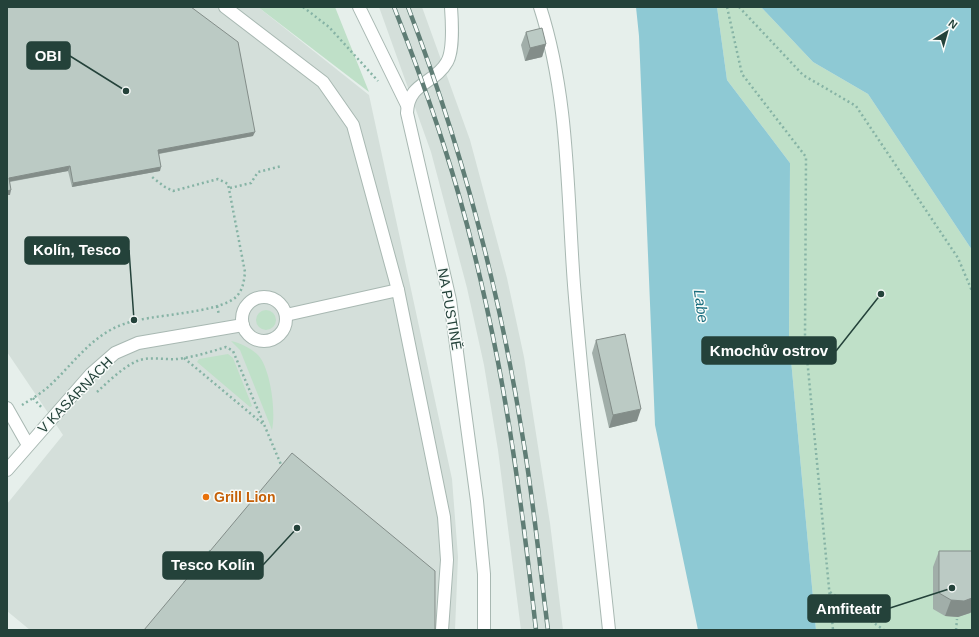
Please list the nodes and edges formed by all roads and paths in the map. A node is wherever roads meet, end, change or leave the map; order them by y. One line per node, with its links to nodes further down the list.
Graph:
1 (225, 7): 13 (street)
2 (303, 7): 8 (path)
3 (359, 7): 9 (street)
4 (451, 7): 9 (street)
5 (540, 7): 31 (street)
6 (727, 7): 27 (path)
7 (739, 7): 14 (path)
8 (380, 84)
9 (407, 105): 30 (street, NA PUSTINĚ)
10 (282, 166): 12 (path)
11 (152, 177): 12 (path)
12 (230, 188): 15 (path)
13 (398, 290): 16 (street); 29 (street)
14 (972, 291)
15 (217, 306)
16 (286, 315): 17 (street); 17 (street)
17 (243, 325): 22 (street, V KASÁRNÁCH)
18 (183, 358): 19 (path); 21 (path); 21 (path)
19 (93, 397)
20 (7, 408): 22 (street, V KASÁRNÁCH)
21 (264, 425): 24 (path)
22 (28, 445): 23 (street, V KASÁRNÁCH)
23 (7, 470)
24 (277, 473)
25 (212, 549): 26 (path)
26 (181, 590)
27 (830, 592): 32 (path); 33 (path)
28 (956, 619): 34 (path)
29 (442, 630)
30 (484, 630)
31 (609, 630)
32 (833, 630)
33 (884, 630)
34 (956, 630)

